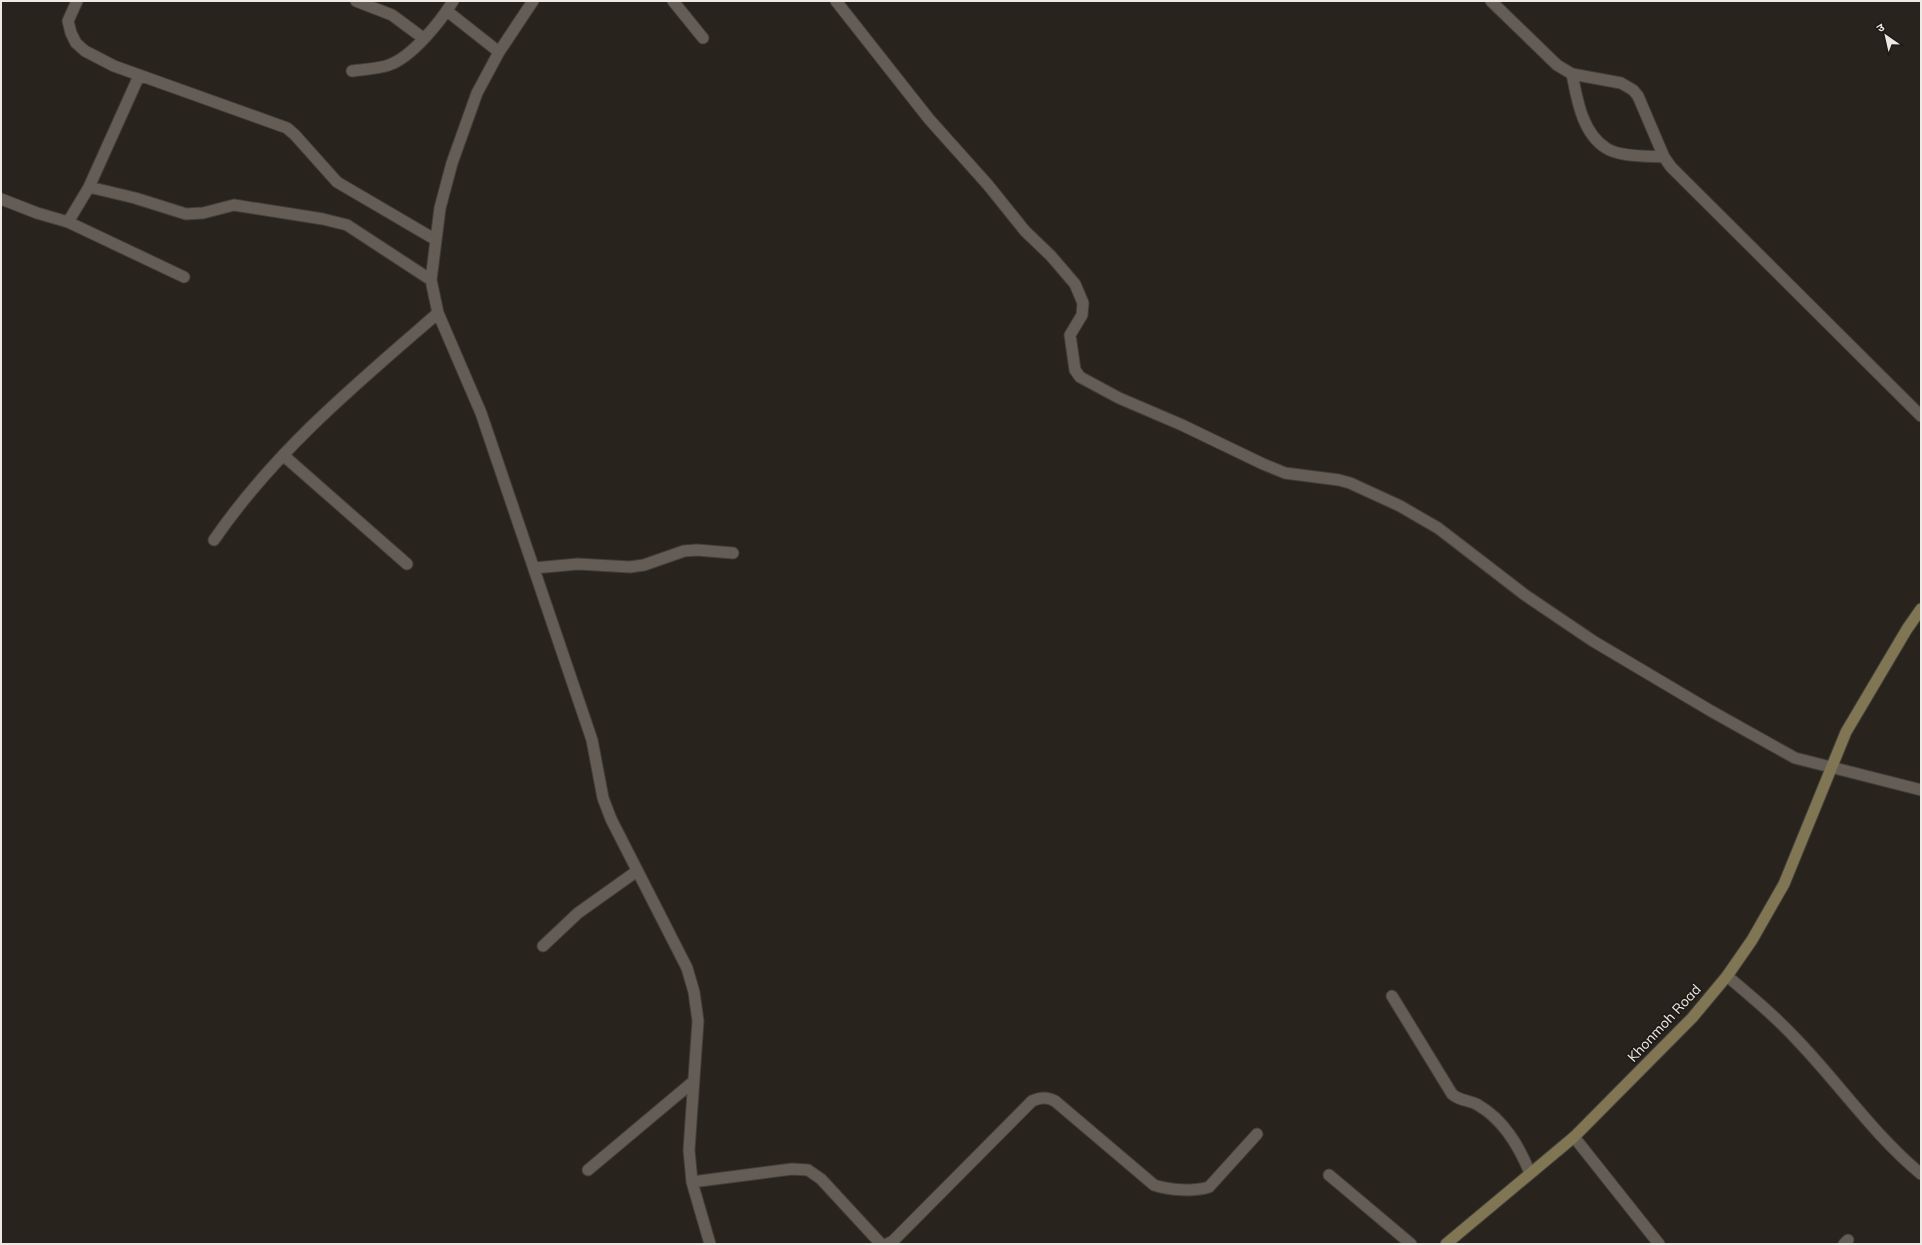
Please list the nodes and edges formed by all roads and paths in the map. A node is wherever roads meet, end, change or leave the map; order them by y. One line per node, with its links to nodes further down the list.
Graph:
1 (77, 1): 14 (street)
2 (356, 1): 9 (street)
3 (453, 1): 8 (street)
4 (533, 1): 11 (street)
5 (673, 1): 10 (street)
6 (836, 1): 30 (street)
7 (1491, 1): 13 (street)
8 (447, 11): 9 (street); 11 (street)
9 (423, 38): 12 (street)
10 (703, 38)
11 (499, 52): 19 (street)
12 (352, 71)
13 (1572, 74): 15 (street); 15 (street)
14 (139, 76): 16 (street); 19 (street)
15 (1664, 157): 23 (street)
16 (89, 187): 18 (street); 21 (street)
17 (1, 199): 18 (street)
18 (68, 222): 20 (street)
19 (436, 240): 21 (street)
20 (184, 277)
21 (430, 280): 22 (street)
22 (438, 313): 24 (street); 28 (street)
23 (1921, 416)
24 (283, 455): 25 (street); 27 (street)
25 (214, 540)
26 (733, 553): 28 (street)
27 (407, 564)
28 (534, 568): 32 (street)
29 (1921, 609): 30 (main road, Khonmoh Road)
30 (1830, 768): 31 (street); 34 (main road, Khonmoh Road)
31 (1921, 790)
32 (637, 871): 33 (street); 36 (street)
33 (543, 946)
34 (1727, 976): 38 (main road, Khonmoh Road); 41 (street)
35 (1392, 996): 40 (street)
36 (694, 1081): 39 (street); 43 (street)
37 (1257, 1134): 46 (street)
38 (1574, 1137): 40 (main road, Khonmoh Road); 49 (street)
39 (588, 1170)
40 (1530, 1173): 48 (main road, Khonmoh Road)
41 (1921, 1174)
42 (1329, 1175): 47 (street)
43 (692, 1182): 44 (street); 45 (street)
44 (710, 1244)
45 (881, 1244)
46 (887, 1244)
47 (1411, 1244)
48 (1446, 1244)
49 (1659, 1244)

